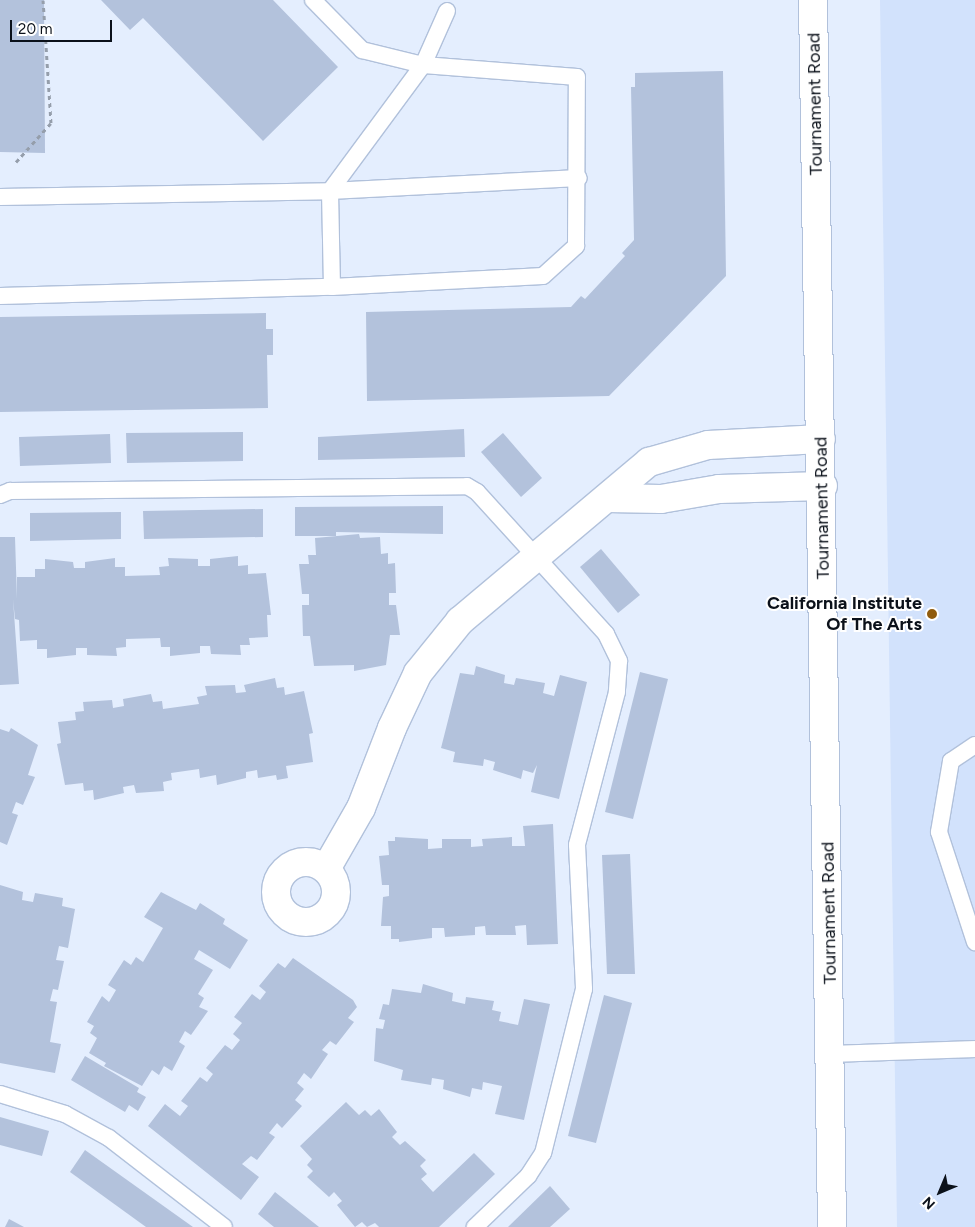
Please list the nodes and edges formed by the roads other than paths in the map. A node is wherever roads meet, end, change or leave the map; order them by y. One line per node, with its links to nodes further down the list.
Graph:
1 (313, 0): 4 (lane)
2 (813, 0): 10 (street, Tournament Road)
3 (447, 11): 4 (lane)
4 (423, 65): 5 (lane); 6 (lane)
5 (579, 178): 6 (lane); 8 (lane)
6 (330, 191): 7 (lane); 8 (lane)
7 (0, 197)
8 (332, 287): 9 (lane)
9 (0, 296)
10 (821, 439): 11 (street, Tournament Road); 13 (street)
11 (823, 486): 13 (street); 19 (street, Tournament Road)
12 (0, 495): 14 (lane)
13 (608, 498): 14 (street)
14 (535, 556): 16 (street); 22 (lane)
15 (975, 745): 17 (lane)
16 (326, 869)
17 (975, 942)
18 (975, 1049): 19 (lane)
19 (830, 1054): 23 (street, Tournament Road)
20 (0, 1094): 21 (lane)
21 (224, 1227)
22 (475, 1227)
23 (832, 1227)

